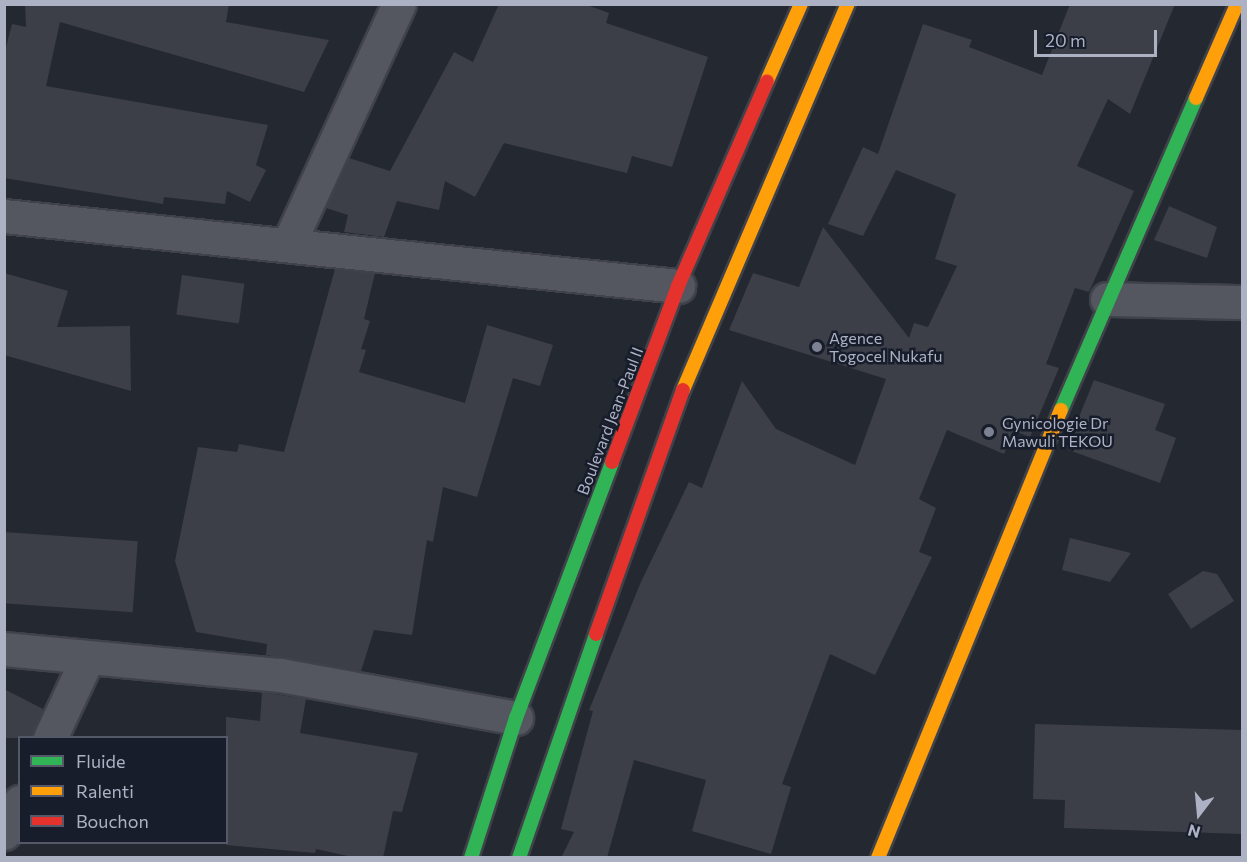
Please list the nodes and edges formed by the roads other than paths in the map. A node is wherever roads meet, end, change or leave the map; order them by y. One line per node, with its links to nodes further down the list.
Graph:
1 (399, 4): 6 (street)
2 (801, 4): 7 (main road, Boulevard Jean-Paul II)
3 (848, 4): 17 (main road)
4 (1237, 4): 8 (main road)
5 (4, 216): 6 (street)
6 (288, 245): 7 (street)
7 (678, 286): 12 (main road, Boulevard Jean-Paul II)
8 (1107, 299): 9 (street); 18 (main road)
9 (1242, 302)
10 (4, 650): 11 (street)
11 (87, 659): 12 (street); 13 (street)
12 (516, 718): 16 (main road, Boulevard Jean-Paul II)
13 (51, 736)
14 (18, 806): 15 (street)
15 (4, 833)
16 (471, 858)
17 (519, 858)
18 (878, 858)

